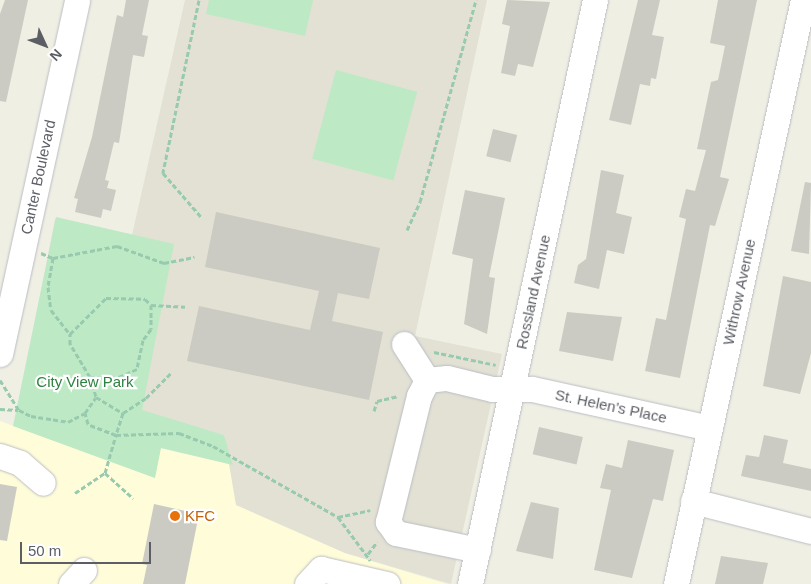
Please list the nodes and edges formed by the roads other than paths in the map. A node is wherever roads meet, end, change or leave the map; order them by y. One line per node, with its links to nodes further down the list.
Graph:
1 (77, 0): 5 (street, Canter Boulevard)
2 (595, 0): 7 (street, Rossland Avenue)
3 (803, 0): 8 (street, Withrow Avenue)
4 (404, 344): 6 (street)
5 (0, 354)
6 (417, 387): 7 (street, St. Helen's Place); 13 (street)
7 (512, 388): 8 (street, St. Helen's Place); 13 (street, Rossland Avenue)
8 (709, 428): 11 (street, Withrow Avenue)
9 (0, 456): 10 (street)
10 (43, 483)
11 (693, 501): 12 (street); 19 (street, Withrow Avenue)
12 (811, 531)
13 (478, 550): 18 (street, Rossland Avenue)
14 (377, 581): 17 (street)
15 (71, 584): 16 (street)
16 (87, 584)
17 (307, 584)
18 (470, 584)
19 (676, 584)

